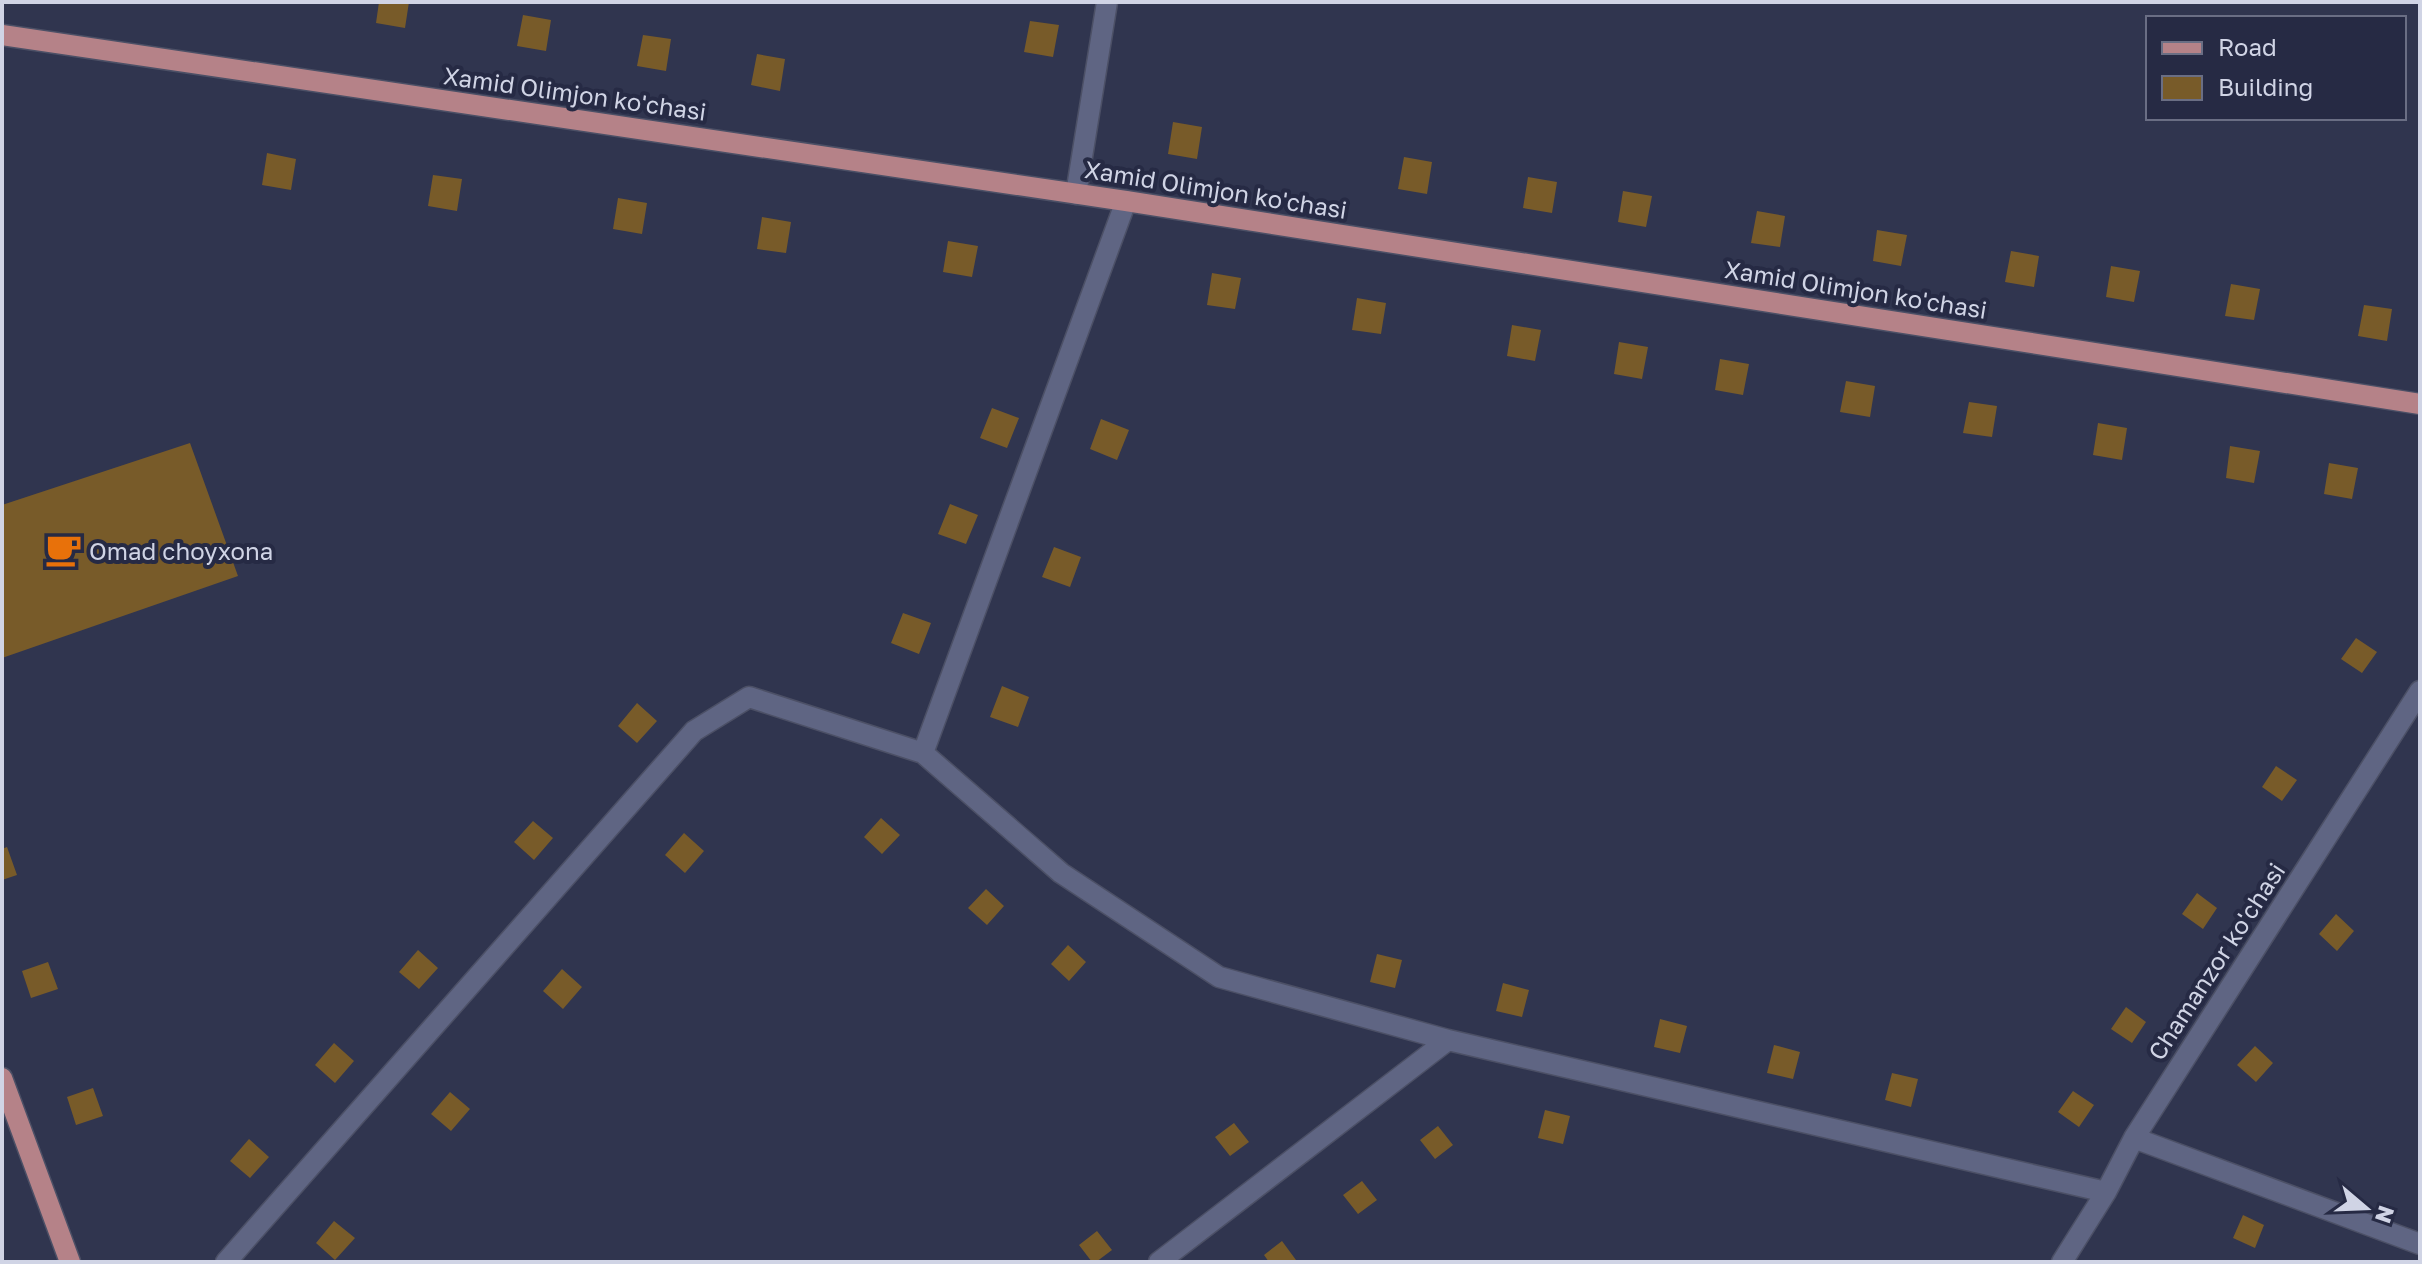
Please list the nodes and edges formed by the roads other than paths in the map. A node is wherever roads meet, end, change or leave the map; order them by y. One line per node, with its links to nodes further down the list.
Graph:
1 (1107, 2): 3 (street)
2 (2, 35): 3 (main road, Xamid Olimjon ko'chasi)
3 (1076, 194): 4 (main road, Xamid Olimjon ko'chasi)
4 (1126, 201): 5 (main road, Xamid Olimjon ko'chasi); 7 (street)
5 (2420, 404)
6 (2420, 691): 10 (street, Chamanzor ko'chasi)
7 (923, 753): 8 (street); 14 (street)
8 (1448, 1040): 11 (street); 15 (street)
9 (2, 1078): 13 (main road)
10 (2134, 1138): 11 (street, Chamanzor ko'chasi); 12 (street)
11 (2106, 1192): 16 (street, Chamanzor ko'chasi)
12 (2420, 1244)
13 (70, 1262)
14 (226, 1262)
15 (1159, 1262)
16 (2062, 1262)

